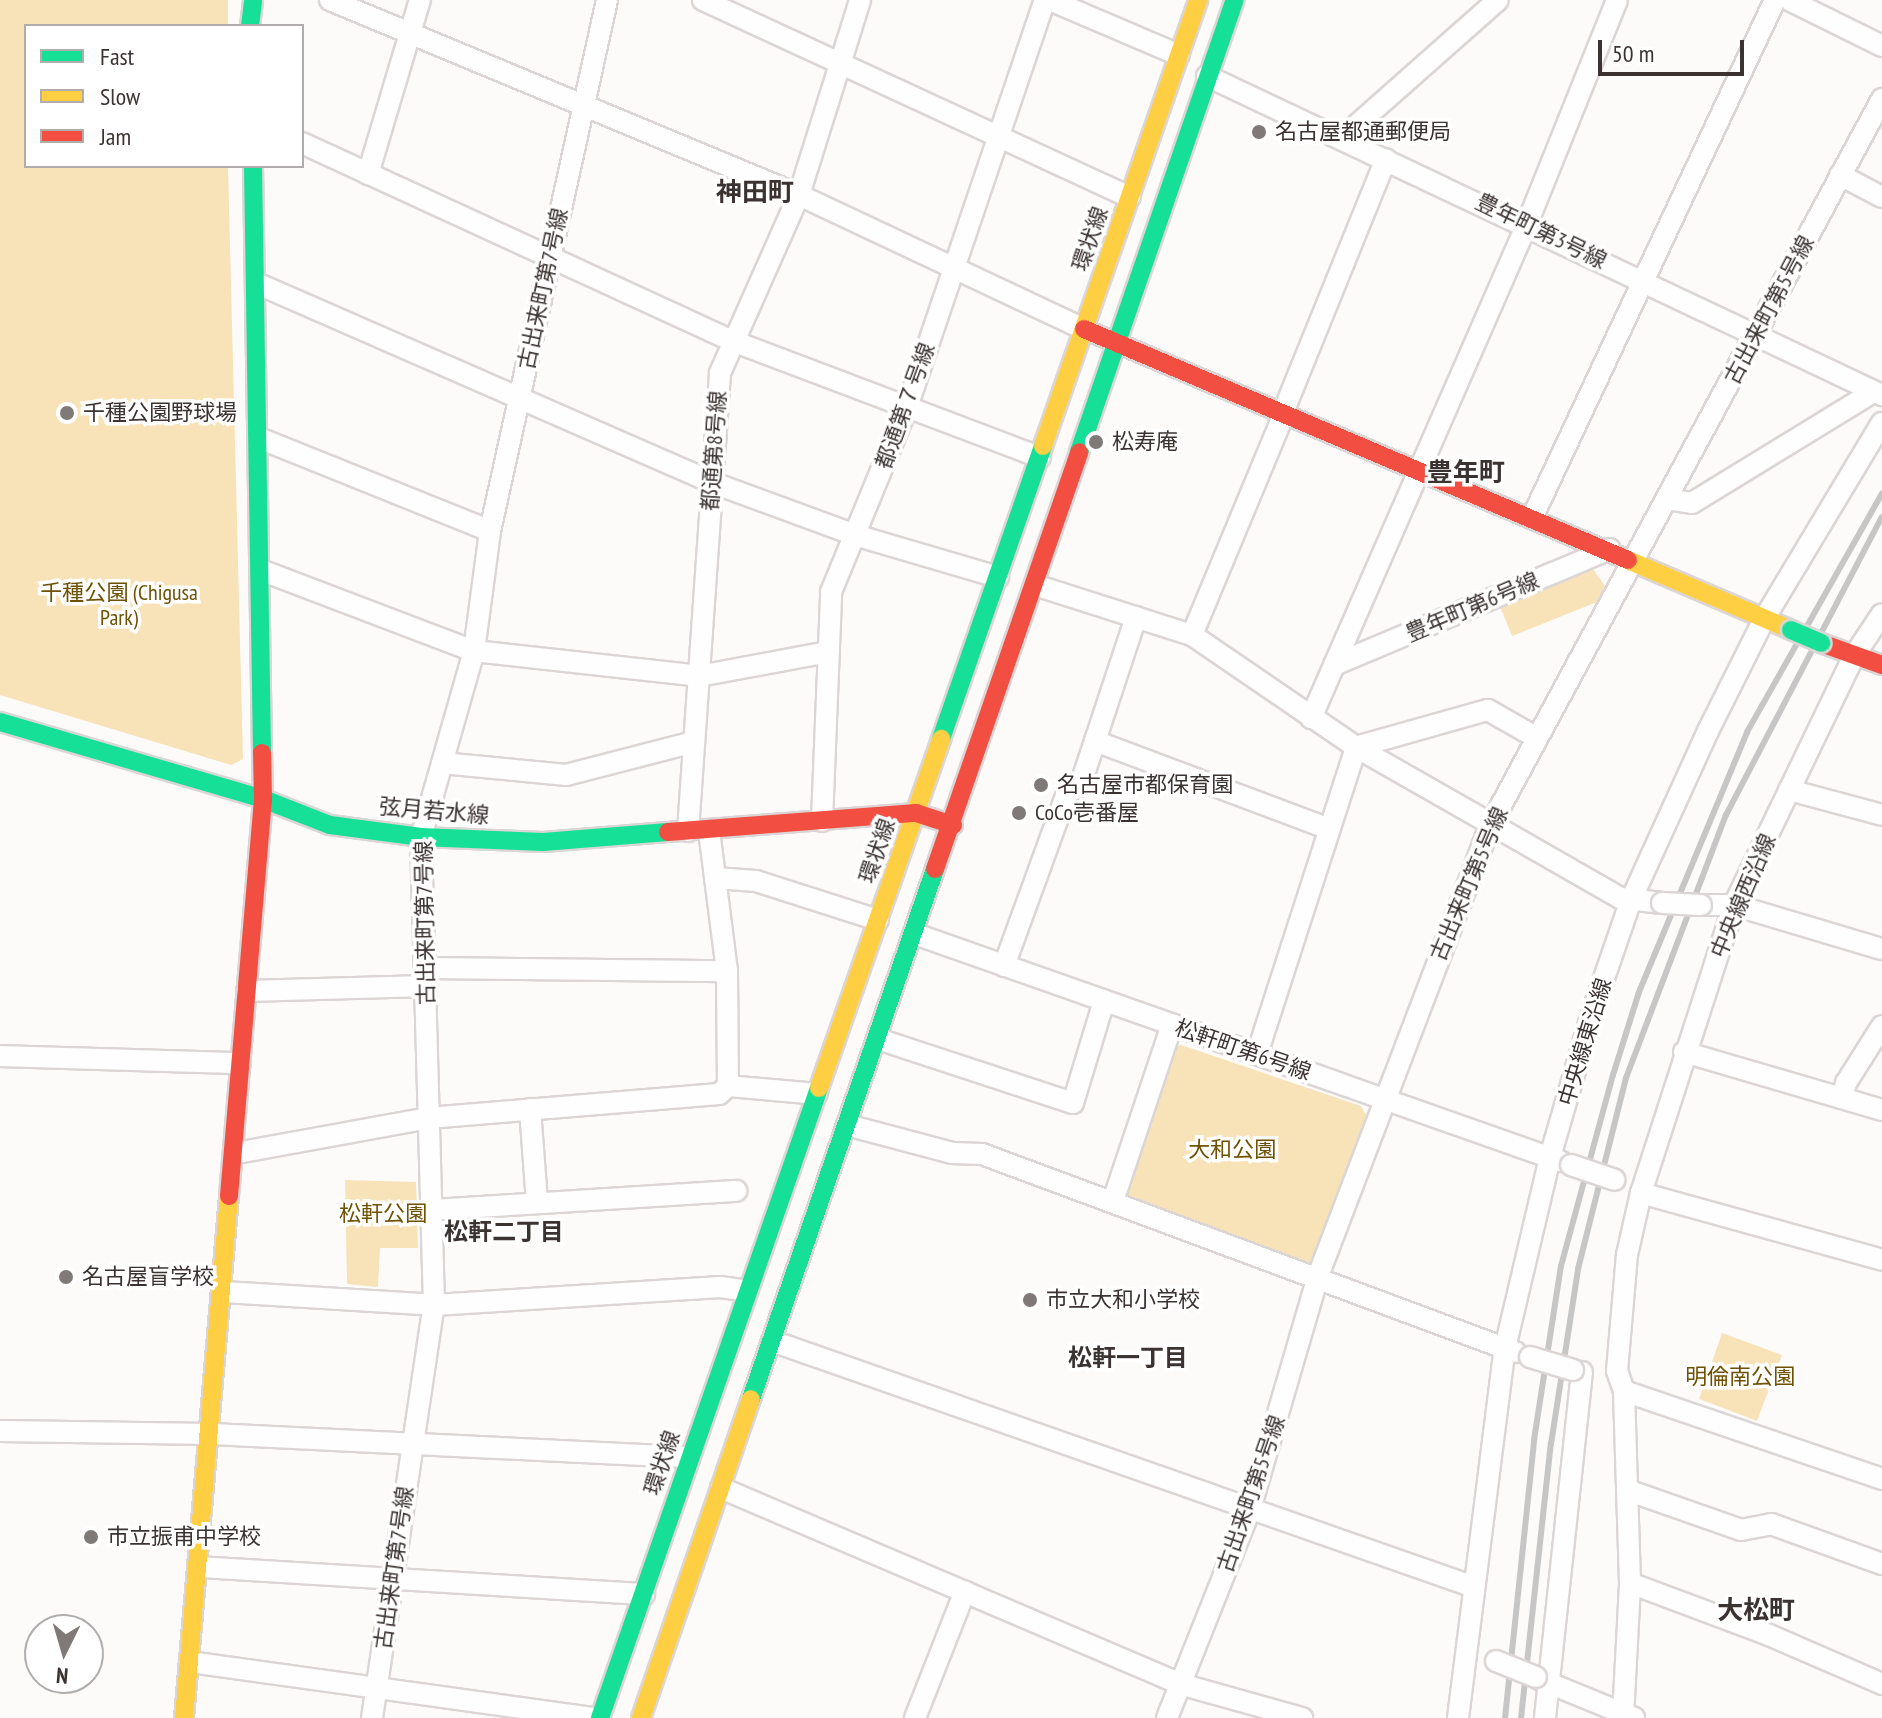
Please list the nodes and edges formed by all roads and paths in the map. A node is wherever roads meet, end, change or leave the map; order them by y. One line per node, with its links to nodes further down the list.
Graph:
1 (253, 0): 14 (main road)
2 (330, 0): 15 (street)
3 (420, 0): 15 (street)
4 (607, 0): 21 (street, 古出来町第7号線)
5 (703, 0): 18 (street)
6 (860, 0): 18 (street, 都通第8号線)
7 (1048, 0): 17 (street); 22 (street, 都通第７号線)
8 (1198, 0): 17 (main road, 環状線)
9 (1235, 0): 19 (main road)
10 (1498, 0): 23 (street)
11 (1617, 0): 32 (street)
12 (1775, 0): 35 (street)
13 (1789, 0): 16 (street)
14 (250, 24)
15 (410, 31): 21 (street); 27 (street)
16 (1882, 46)
17 (1179, 55): 30 (main road, 環状線)
18 (841, 64): 22 (street); 29 (street, 都通第8号線)
19 (1207, 76): 23 (street, 豊年町第3号線); 40 (main road)
20 (1882, 99): 28 (street, 古出来町第5号線)
21 (583, 107): 29 (street); 33 (street, 古出来町第7号線)
22 (997, 138): 30 (street); 34 (street, 都通第７号線)
23 (1342, 138): 25 (street, 豊年町第3号線)
24 (304, 144): 27 (street)
25 (1386, 159): 32 (street, 豊年町第3号線); 44 (street)
26 (253, 168): 36 (main road)
27 (368, 174): 33 (street)
28 (1840, 175): 31 (street); 38 (street, 古出来町第5号線)
29 (799, 195): 34 (street); 39 (street, 都通第8号線)
30 (1130, 197): 37 (main road, 環状線)
31 (1882, 197)
32 (1527, 224): 35 (street, 豊年町第3号線); 48 (street)
33 (550, 255): 39 (street); 42 (street, 古出来町第7号線)
34 (953, 267): 37 (street); 43 (street, 都通第７号線)
35 (1642, 280): 38 (street, 豊年町第3号線); 51 (street)
36 (256, 283): 42 (street); 46 (main road)
37 (1084, 329): 40 (main road); 47 (main road, 環状線)
38 (1755, 335): 41 (street, 豊年町第3号線); 50 (street, 古出来町第5号線)
39 (735, 342): 43 (street); 49 (street, 都通第8号線)
40 (1113, 344): 44 (main road); 58 (main road)
41 (1877, 394): 50 (street)
42 (520, 400): 49 (street); 52 (street, 古出来町第7号線)
43 (906, 410): 47 (street); 53 (street, 都通第７号線)
44 (1283, 416): 48 (main road); 62 (street)
45 (1882, 423): 61 (street, 中央線東沿線)
46 (259, 438): 52 (street); 56 (main road)
47 (1040, 457): 57 (main road, 環状線)
48 (1419, 472): 51 (main road); 66 (street)
49 (711, 482): 53 (street); 68 (street, 都通第8号線)
50 (1667, 499): 55 (street, 古出来町第5号線)
51 (1532, 518): 54 (main road)
52 (490, 531): 63 (street, 古出来町第7号線)
53 (858, 536): 57 (street); 64 (street, 都通第７号線)
54 (1610, 549): 55 (main road); 66 (street, 豊年町第6号線)
55 (1634, 559): 61 (main road); 71 (street, 古出来町第5号線)
56 (263, 571): 63 (street); 77 (main road)
57 (998, 577): 78 (main road, 環状線)
58 (1035, 585): 60 (street); 82 (main road)
59 (1882, 614): 65 (street, 中央線西沿線)
60 (1136, 617): 62 (street); 72 (street)
61 (1764, 619): 65 (main road, bridge); 88 (street, 中央線東沿線)
62 (1192, 635): 69 (street)
63 (474, 651): 68 (street); 75 (street, 古出来町第7号線)
64 (829, 652): 68 (street); 80 (street, 都通第７号線)
65 (1854, 656): 67 (main road); 76 (street, 中央線西沿線)
66 (1334, 665): 69 (street)
67 (1882, 665)
68 (699, 676): 73 (street, 都通第8号線)
69 (1311, 718): 74 (street)
70 (0, 722): 77 (main road, 弦月若水線)
71 (1537, 738): 74 (street); 81 (street, 古出来町第5号線)
72 (1095, 741): 83 (street); 93 (street)
73 (694, 742): 75 (street); 85 (street, 都通第8号線)
74 (1356, 747): 81 (street); 83 (street)
75 (442, 763): 86 (street, 古出来町第7号線)
76 (1789, 790): 79 (street); 89 (street, 中央線西沿線)
77 (263, 799): 86 (main road, 弦月若水線); 96 (main road)
78 (916, 813): 80 (main road, 弦月若水線); 82 (main road); 90 (main road, 環状線)
79 (1882, 815)
80 (822, 821): 84 (main road, 弦月若水線)
81 (1491, 824): 88 (street); 107 (street, 古出来町第5号線)
82 (953, 825): 91 (main road)
83 (1329, 829): 102 (street)
84 (709, 830): 85 (main road, 弦月若水線); 87 (street)
85 (688, 831): 86 (main road, 弦月若水線)
86 (421, 837): 95 (street, 古出来町第7号線)
87 (715, 878): 90 (street); 94 (street)
88 (1631, 900): 89 (street, bridge); 114 (street, 中央線東沿線)
89 (1734, 905): 92 (street); 101 (street, 中央線西沿線)
90 (878, 920): 106 (main road, 環状線)
91 (915, 934): 93 (street, 松軒町第6号線); 100 (main road)
92 (1882, 949)
93 (1004, 966): 97 (street, 松軒町第6号線)
94 (727, 971): 95 (street); 105 (street)
95 (427, 977): 96 (street); 111 (street, 古出来町第7号線)
96 (247, 991): 104 (main road)
97 (1104, 1001): 98 (street, 松軒町第6号線); 100 (street)
98 (1172, 1025): 102 (street, 松軒町第6号線); 117 (street)
99 (1882, 1026): 108 (street)
100 (878, 1039): 112 (main road)
101 (1684, 1052): 108 (street); 116 (street, 中央線西沿線)
102 (1257, 1054): 107 (street, 松軒町第6号線)
103 (0, 1056): 104 (street)
104 (240, 1063): 113 (main road)
105 (728, 1086): 106 (street); 109 (street)
106 (817, 1094): 122 (main road, 環状線)
107 (1383, 1098): 114 (street, 松軒町第6号線); 121 (street, 古出来町第5号線)
108 (1842, 1098): 110 (street)
109 (530, 1109): 111 (street); 118 (street)
110 (1882, 1110)
111 (428, 1118): 113 (street); 119 (street, 古出来町第7号線)
112 (847, 1125): 117 (street); 125 (main road)
113 (236, 1153): 123 (main road)
114 (1550, 1157): 116 (street, 松軒町第6号線, bridge); 126 (street, 中央線東沿線)
115 (736, 1191): 118 (street)
116 (1641, 1191): 120 (street, 松軒町第6号線); 128 (street, 中央線西沿線)
117 (1113, 1201): 121 (street)
118 (537, 1203): 119 (street)
119 (431, 1210): 124 (street, 古出来町第7号線)
120 (1882, 1260)
121 (1318, 1276): 126 (street); 137 (street, 古出来町第5号線)
122 (747, 1291): 124 (street); 133 (main road, 環状線)
123 (224, 1292): 124 (street); 131 (main road)
124 (434, 1305): 132 (street, 古出来町第7号線)
125 (772, 1341): 135 (main road); 137 (street)
126 (1505, 1348): 127 (street, bridge); 142 (street, 中央線東沿線)
127 (1577, 1371): 128 (street); 147 (street)
128 (1617, 1371): 129 (street)
129 (1624, 1391): 134 (street); 136 (street)
130 (0, 1431): 131 (street)
131 (212, 1434): 132 (street); 139 (main road)
132 (412, 1445): 133 (street); 140 (street, 古出来町第7号線)
133 (689, 1457): 144 (main road, 環状線)
134 (1882, 1479)
135 (721, 1488): 143 (street); 156 (main road)
136 (1627, 1490): 138 (street); 141 (street)
137 (1250, 1509): 142 (street); 148 (street, 古出来町第5号線)
138 (1882, 1564)
139 (199, 1567): 140 (street); 146 (main road)
140 (393, 1579): 144 (street); 150 (street, 古出来町第7号線)
141 (1630, 1583): 149 (street); 151 (street)
142 (1474, 1587): 145 (street, 中央線東沿線)
143 (965, 1591): 148 (street); 157 (street)
144 (644, 1594): 155 (main road, 環状線)
145 (1467, 1653): 147 (street, bridge); 160 (street, 中央線東沿線)
146 (190, 1662): 150 (street); 152 (main road)
147 (1542, 1680): 151 (street); 161 (street)
148 (1180, 1684): 158 (street, 古出来町第5号線); 159 (street)
149 (1882, 1684)
150 (376, 1688): 153 (street, 古出来町第7号線); 154 (street)
151 (1627, 1717)
152 (184, 1718)
153 (372, 1718)
154 (591, 1718)
155 (600, 1718)
156 (641, 1718)
157 (915, 1718)
158 (1167, 1718)
159 (1302, 1718)
160 (1458, 1718)
161 (1545, 1718)

